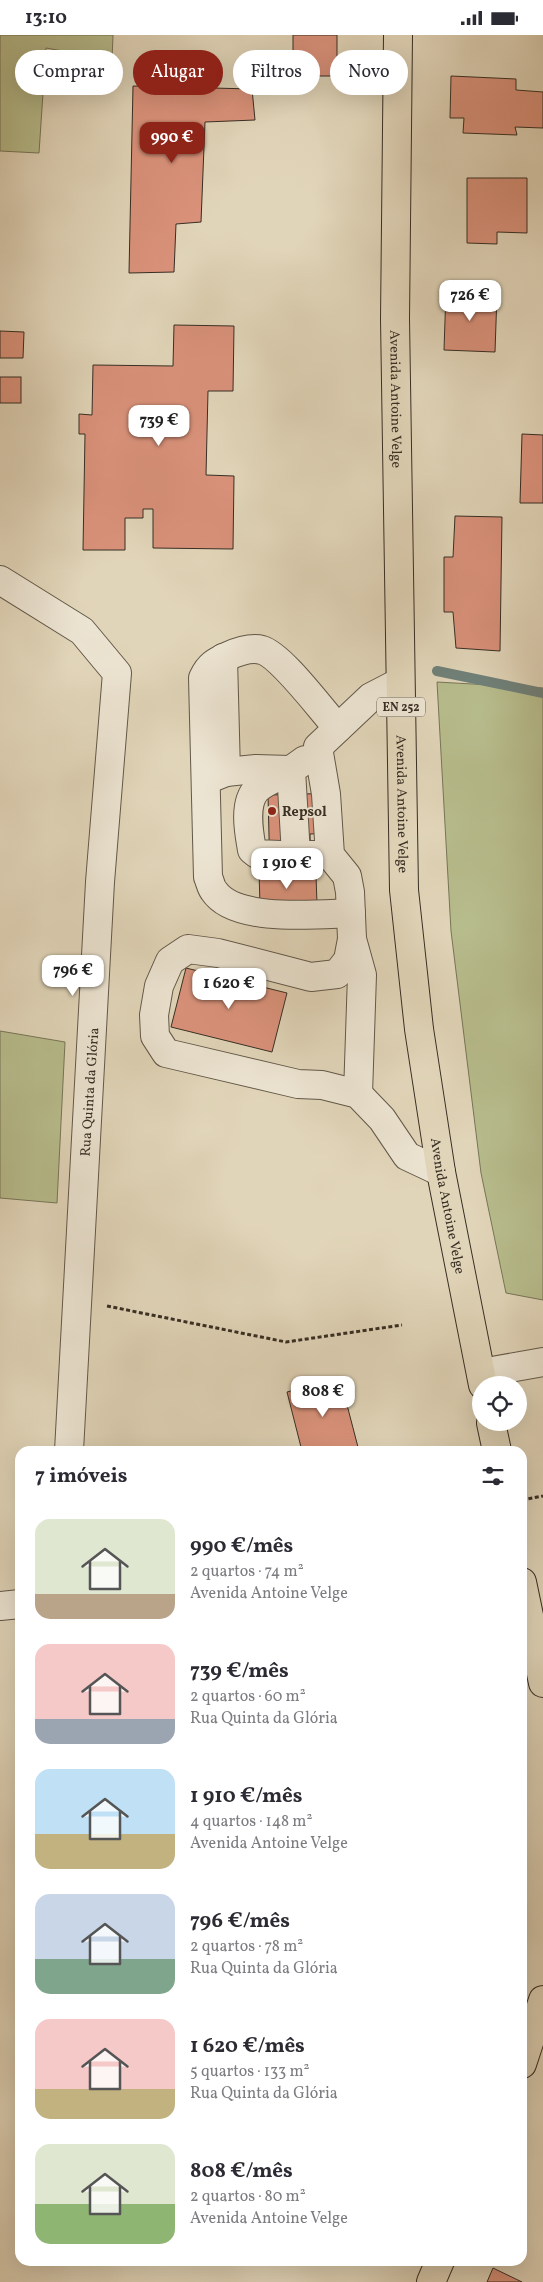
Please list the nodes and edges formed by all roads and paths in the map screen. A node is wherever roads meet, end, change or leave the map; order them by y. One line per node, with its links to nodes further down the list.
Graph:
1 (398, 35): 3 (main road, Avenida Antoine Velge / EN 252)
2 (0, 580): 12 (street, Rua Quinta da Glória)
3 (400, 682): 4 (street); 11 (main road, Avenida Antoine Velge / EN 252)
4 (338, 728): 5 (street); 6 (street)
5 (305, 759): 6 (street); 7 (street); 7 (street); 8 (street)
6 (216, 776): 9 (street)
7 (288, 855): 8 (street)
8 (330, 855): 9 (street)
9 (352, 926): 10 (street); 10 (street)
10 (358, 1094): 11 (street)
11 (441, 1172): 15 (main road, Avenida Antoine Velge / EN 252)
12 (77, 1300): 13 (path); 18 (street, Rua Quinta da Glória)
13 (402, 1325)
14 (543, 1363): 16 (street)
15 (481, 1376)
16 (493, 1376)
17 (493, 1431): 19 (main road)
18 (69, 1446)
19 (496, 1446)
20 (543, 1496): 21 (path)
21 (527, 1499)
22 (15, 1604): 23 (street)
23 (0, 1606)
24 (527, 1606): 25 (main road)
25 (543, 1683)
26 (543, 2000): 27 (main road)
27 (527, 2049)
28 (438, 2266): 29 (main road)
29 (431, 2282)

